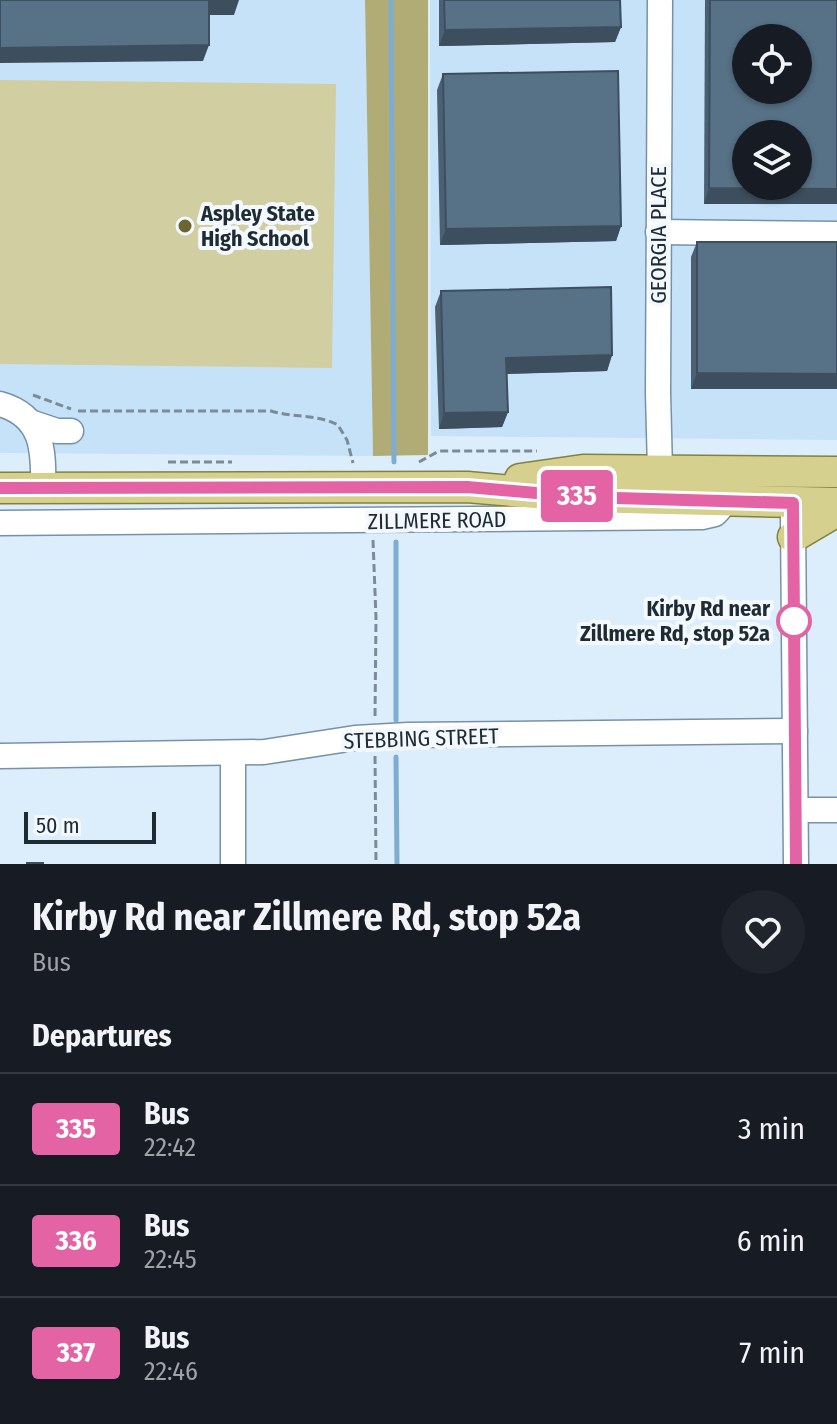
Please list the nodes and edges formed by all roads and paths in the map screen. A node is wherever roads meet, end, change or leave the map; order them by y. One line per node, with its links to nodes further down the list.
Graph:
1 (660, 0): 2 (street, GEORGIA PLACE)
2 (658, 232): 3 (street); 11 (street, GEORGIA PLACE)
3 (837, 234)
4 (29, 393): 12 (path)
5 (0, 404): 6 (street)
6 (30, 422): 7 (street); 18 (street)
7 (71, 431)
8 (549, 451): 10 (path)
9 (165, 463): 15 (path)
10 (412, 470)
11 (660, 470): 13 (main road, ZILLMERE ROAD); 16 (main road, ZILLMERE ROAD)
12 (352, 471)
13 (793, 471): 14 (main road, ZILLMERE ROAD); 20 (street)
14 (837, 472)
15 (236, 474): 16 (main road, ZILLMERE ROAD); 18 (main road, ZILLMERE ROAD); 23 (street)
16 (467, 487): 19 (main road, ZILLMERE ROAD)
17 (0, 488): 18 (main road, ZILLMERE ROAD)
18 (43, 488)
19 (729, 499): 20 (main road, ZILLMERE ROAD); 23 (street, ZILLMERE ROAD)
20 (793, 503): 21 (main road, ZILLMERE ROAD); 26 (street)
21 (837, 503)
22 (837, 511): 26 (main road)
23 (234, 522): 24 (street, ZILLMERE ROAD)
24 (0, 523)
25 (372, 536): 28 (path)
26 (793, 537): 27 (street)
27 (795, 731): 28 (street, STEBBING STREET); 31 (street)
28 (375, 736): 29 (street, STEBBING STREET); 34 (path)
29 (233, 753): 30 (street, STEBBING STREET); 33 (street)
30 (0, 756)
31 (796, 810): 32 (street); 35 (street)
32 (837, 810)
33 (233, 864)
34 (376, 864)
35 (796, 864)

